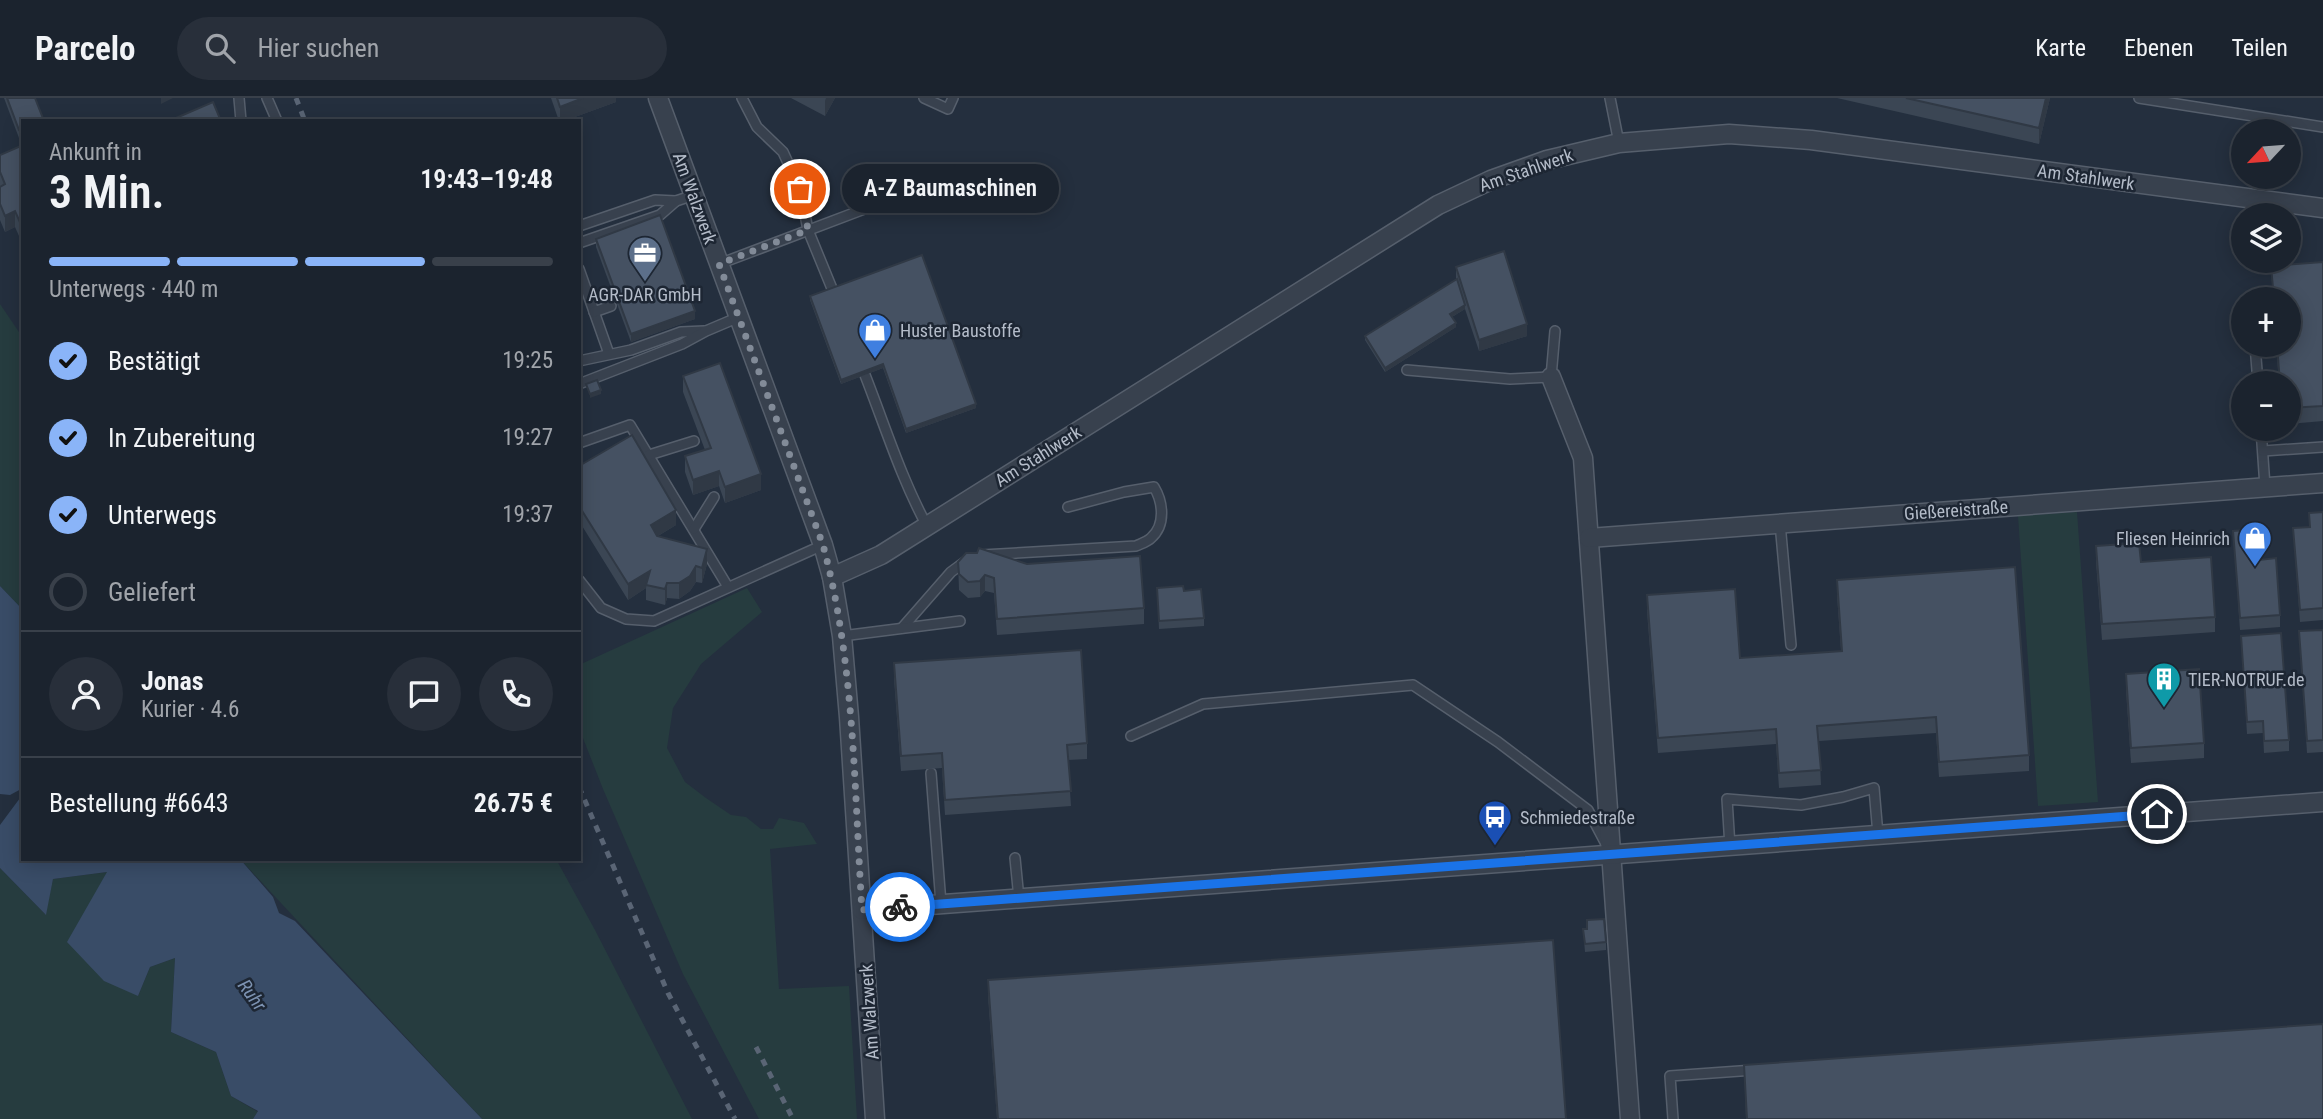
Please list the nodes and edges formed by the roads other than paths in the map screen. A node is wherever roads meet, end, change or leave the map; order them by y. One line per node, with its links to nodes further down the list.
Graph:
1 (239, 98): 9 (lane)
2 (267, 98): 10 (lane)
3 (658, 98): 13 (street, Am Walzwerk)
4 (742, 98): 18 (lane)
5 (923, 98): 6 (lane)
6 (953, 98)
7 (1610, 98): 12 (lane)
8 (2139, 98): 11 (lane)
9 (241, 119)
10 (276, 119)
11 (2323, 127)
12 (1619, 143): 16 (street, Am Stahlwerk); 45 (street, Am Stahlwerk)
13 (694, 195): 14 (lane); 20 (street, Am Walzwerk)
14 (676, 201): 17 (lane); 19 (lane)
15 (875, 205): 18 (lane)
16 (2323, 208)
17 (581, 225)
18 (808, 230): 20 (lane); 22 (lane)
19 (582, 242)
20 (719, 264): 25 (street, Am Walzwerk)
21 (581, 275): 24 (lane)
22 (833, 291)
23 (611, 306): 24 (lane)
24 (594, 312): 28 (lane)
25 (739, 317): 26 (lane); 48 (street, Am Walzwerk)
26 (706, 331): 28 (lane); 33 (lane)
27 (1555, 331): 32 (lane)
28 (609, 354): 29 (lane)
29 (581, 361)
30 (1406, 370): 32 (lane)
31 (865, 375): 45 (lane)
32 (1550, 377): 47 (street)
33 (581, 383)
34 (694, 441): 39 (lane)
35 (2262, 441): 38 (lane)
36 (581, 442): 39 (lane)
37 (2323, 447): 38 (lane)
38 (2263, 452): 41 (lane)
39 (649, 455): 46 (lane)
40 (2323, 483): 41 (street, Gießereistraße)
41 (2265, 487): 44 (street, Gießereistraße)
42 (714, 497): 46 (lane)
43 (1068, 507): 53 (lane)
44 (1780, 523): 47 (street, Gießereistraße); 55 (lane)
45 (927, 526): 49 (street, Am Stahlwerk)
46 (694, 529): 51 (lane)
47 (1589, 538): 61 (street)
48 (823, 545): 49 (street, Am Walzwerk); 51 (lane)
49 (832, 577): 54 (street, Am Walzwerk)
50 (581, 583): 51 (lane)
51 (728, 587)
52 (960, 621): 53 (lane)
53 (902, 628): 54 (lane)
54 (842, 636): 65 (street, Am Walzwerk)
55 (1791, 645)
56 (1131, 736): 61 (lane)
57 (930, 773): 64 (lane)
58 (2323, 802): 59 (street)
59 (1878, 835): 60 (street); 60 (lane)
60 (1730, 846): 61 (street)
61 (1611, 855): 63 (street); 68 (street)
62 (1015, 858): 63 (lane)
63 (1019, 899): 64 (street)
64 (941, 904): 65 (street)
65 (862, 910): 67 (street, Am Walzwerk)
66 (1767, 1069): 69 (lane)
67 (876, 1119)
68 (1630, 1119)
69 (1673, 1119)

